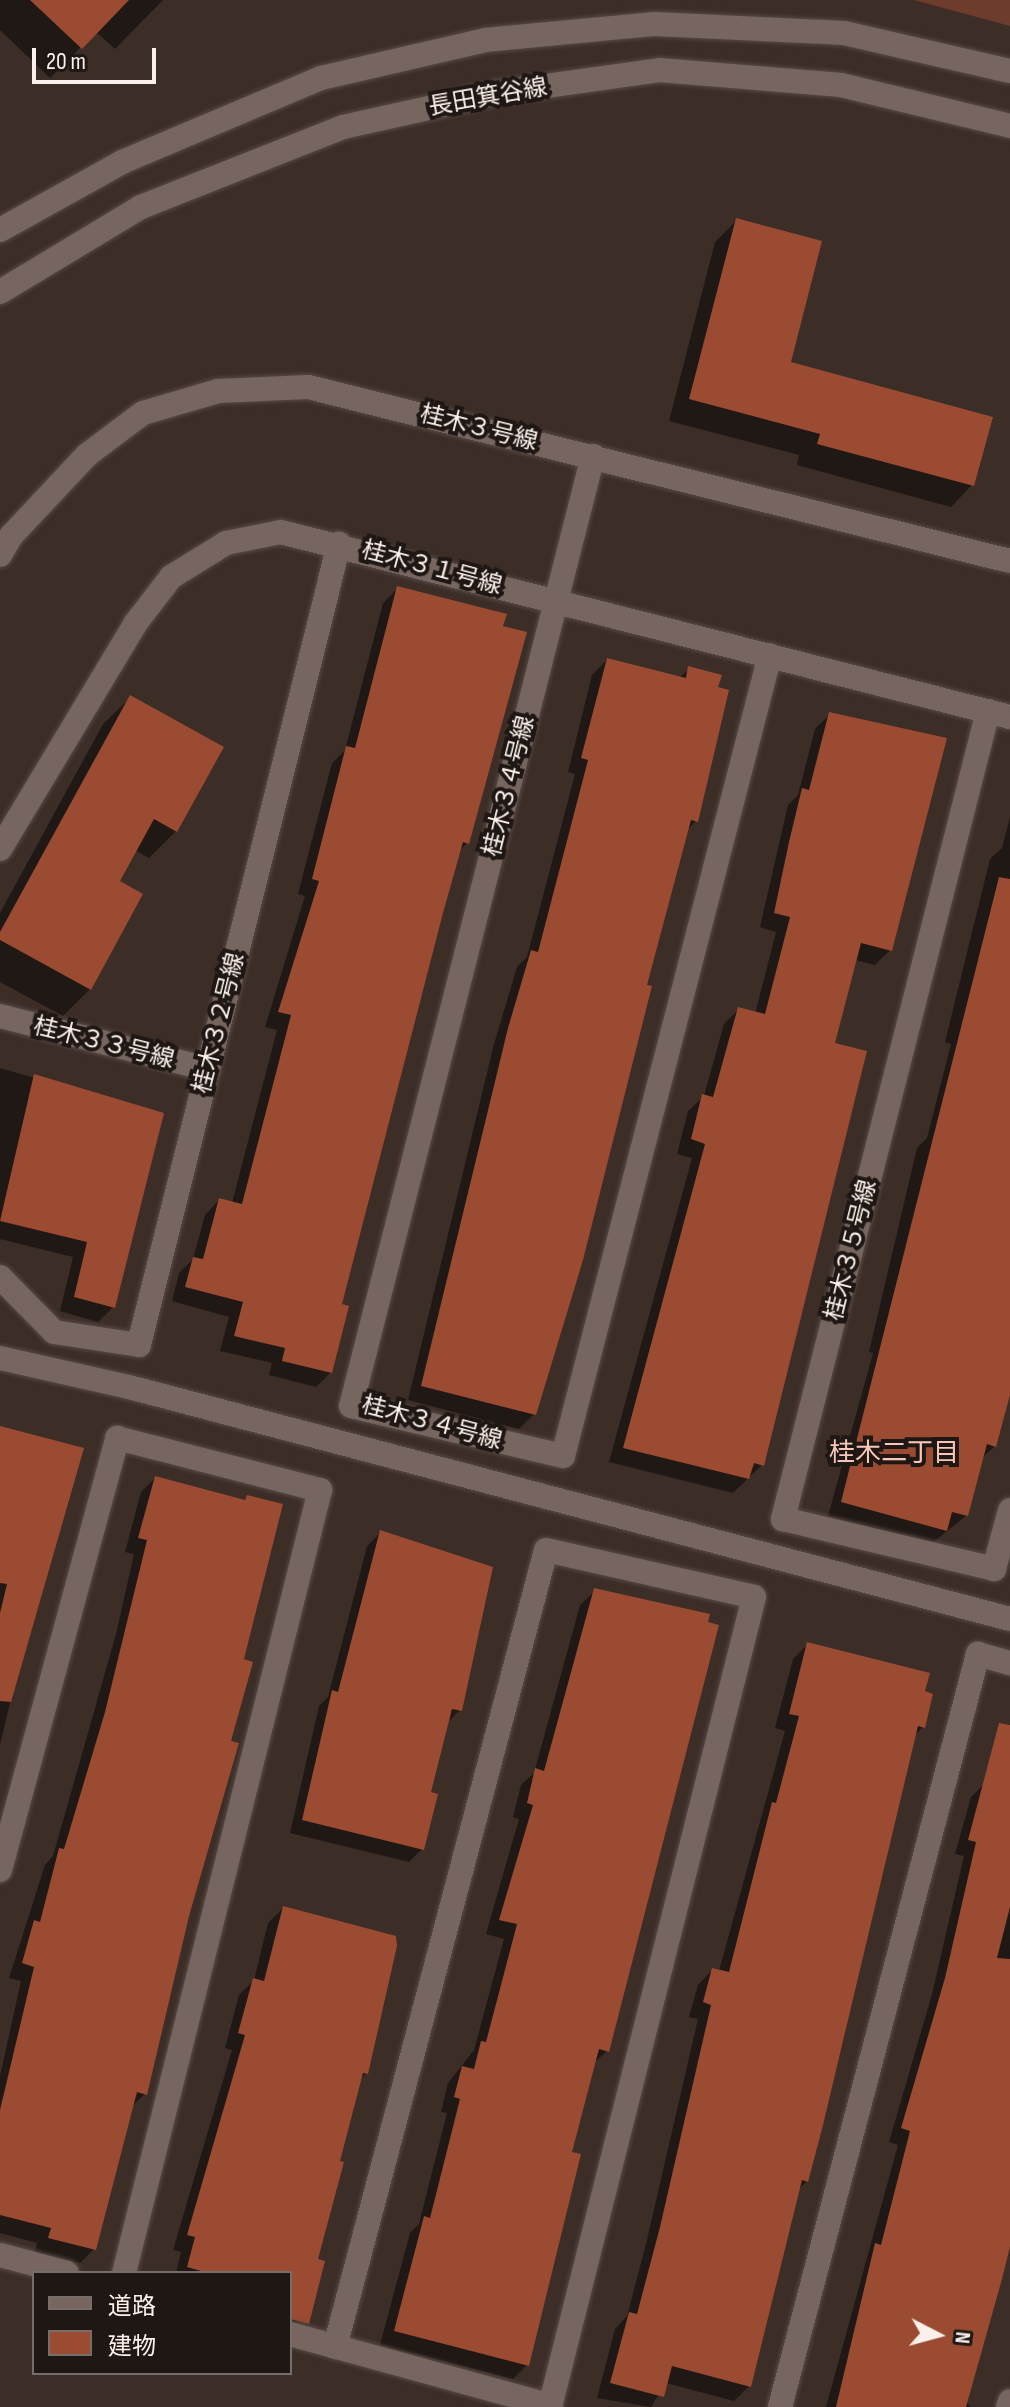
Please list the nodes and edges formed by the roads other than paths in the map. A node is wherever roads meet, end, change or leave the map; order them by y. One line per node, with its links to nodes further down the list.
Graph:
1 (1010, 71): 3 (street)
2 (1010, 126): 4 (street, 長田箕谷線)
3 (0, 230)
4 (0, 292)
5 (593, 456): 7 (street, 桂木３号線); 8 (street, 桂木３号線); 9 (street, 桂木３４号線)
6 (339, 544): 9 (street, 桂木３１号線); 12 (street, 桂木３１号線); 14 (street, 桂木３２号線)
7 (0, 555)
8 (1010, 561)
9 (556, 600): 10 (street, 桂木３１号線); 10 (street, 桂木３４号線)
10 (770, 655): 11 (street, 桂木３１号線)
11 (999, 714): 17 (street, 桂木３５号線)
12 (0, 849)
13 (0, 1016): 14 (street, 桂木３３号線)
14 (208, 1069): 15 (street, 桂木３２号線)
15 (0, 1277)
16 (0, 1358): 18 (street)
17 (1010, 1510)
18 (1010, 1619)
19 (1010, 1663): 28 (street)
20 (0, 1870): 23 (street)
21 (0, 2255): 22 (street)
22 (60, 2271)
23 (125, 2271)
24 (292, 2335): 25 (street)
25 (335, 2347): 27 (street); 27 (street)
26 (1010, 2401): 29 (street)
27 (551, 2406)
28 (780, 2407)
29 (1008, 2407)

